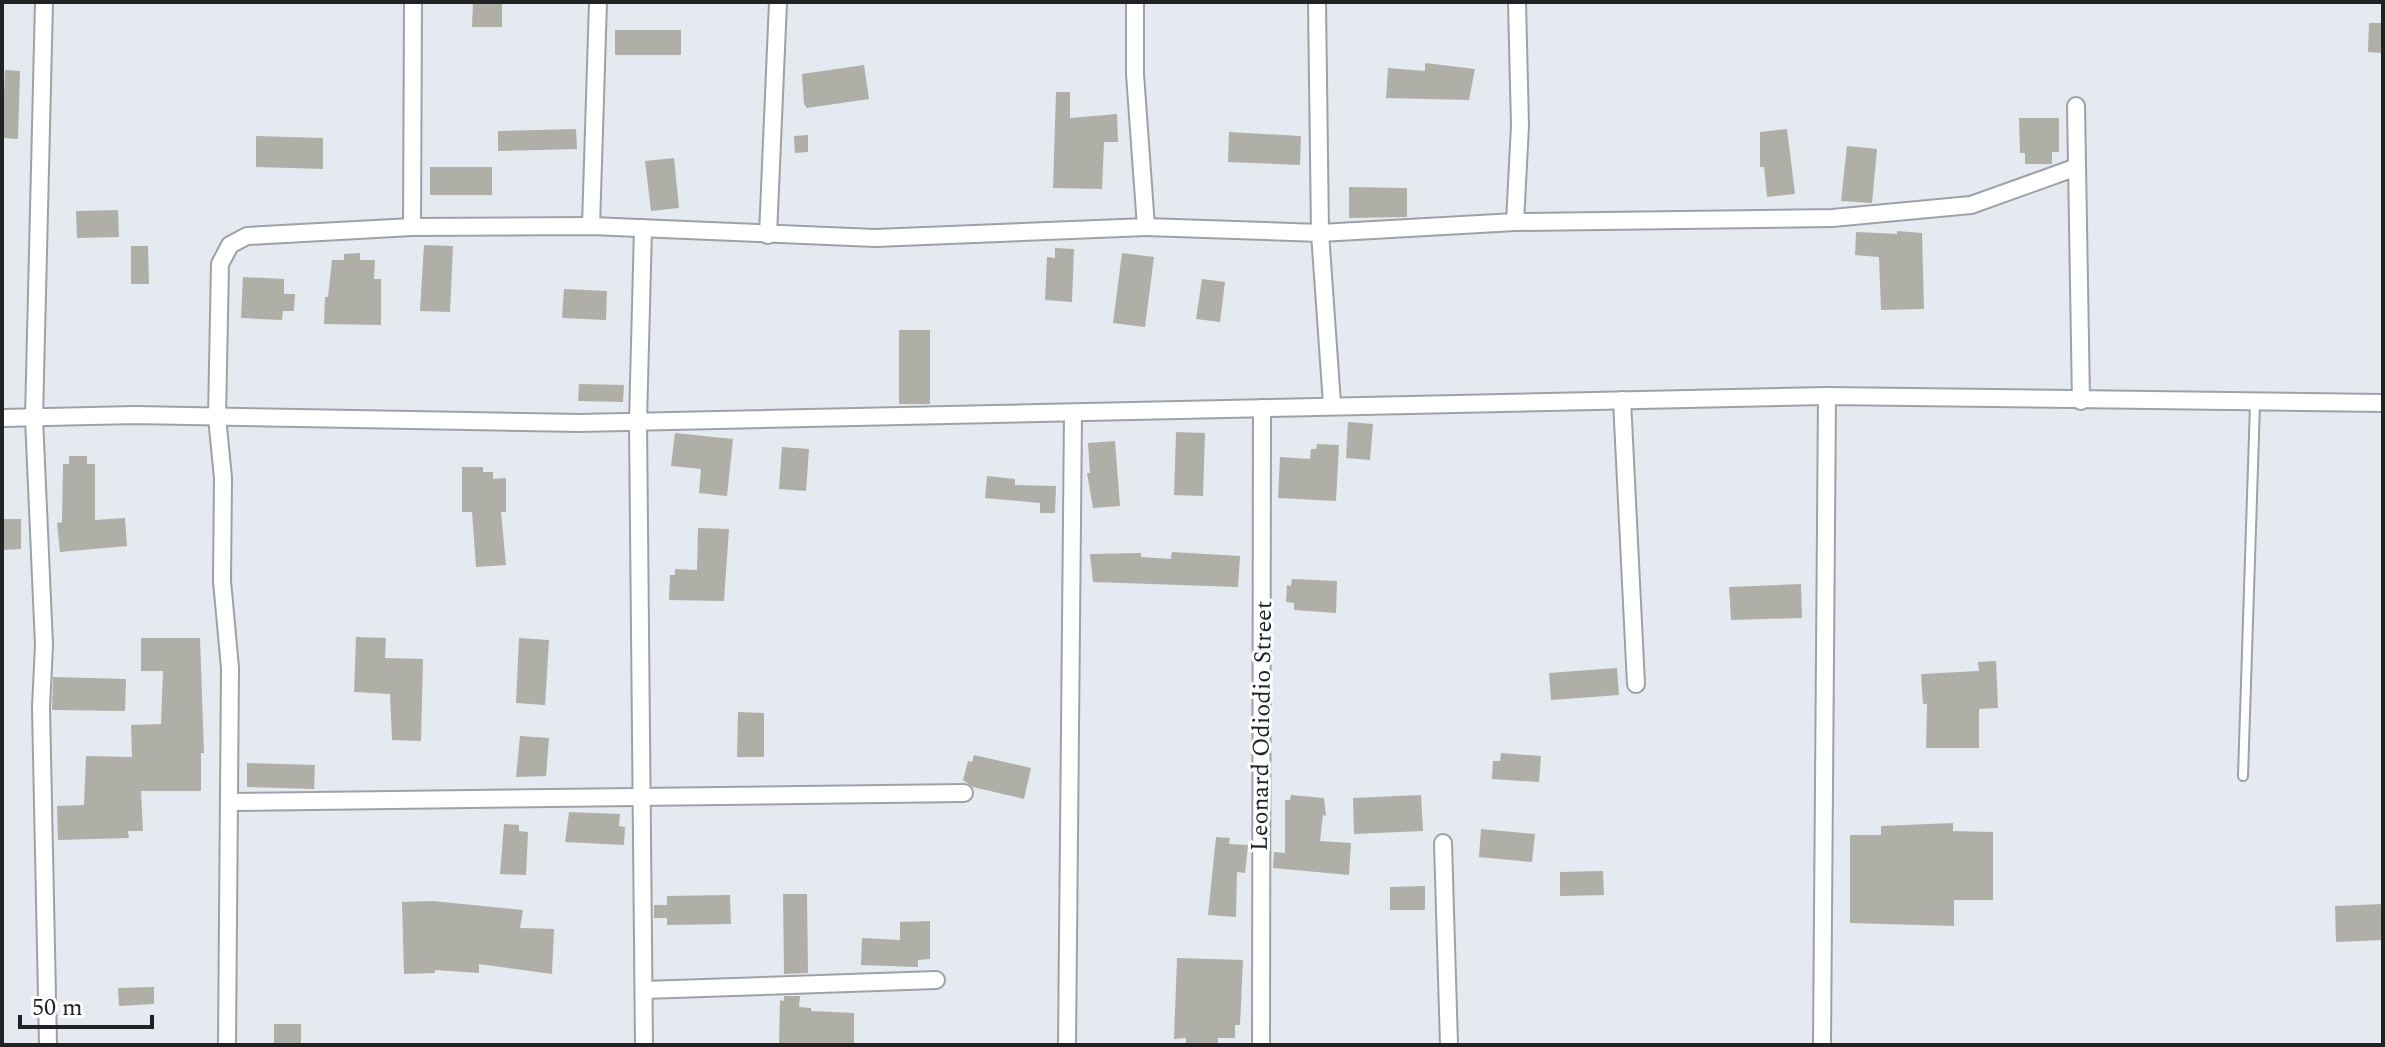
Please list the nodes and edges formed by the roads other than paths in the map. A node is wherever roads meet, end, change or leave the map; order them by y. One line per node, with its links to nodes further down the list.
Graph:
1 (44, 2): 27 (street)
2 (413, 2): 12 (street)
3 (598, 2): 11 (street)
4 (778, 2): 16 (street)
5 (1135, 2): 13 (street)
6 (1317, 2): 15 (street)
7 (1517, 2): 10 (street)
8 (2076, 106): 9 (street)
9 (2077, 167): 10 (street); 19 (street)
10 (1515, 222): 15 (street)
11 (591, 226): 12 (street); 14 (street)
12 (412, 227): 25 (street)
13 (1146, 227): 15 (street); 16 (street)
14 (643, 228): 16 (street); 28 (street)
15 (1320, 233): 21 (street)
16 (768, 235)
17 (1827, 396): 18 (street); 19 (street); 43 (street)
18 (1622, 400): 21 (street); 29 (street)
19 (2081, 401): 22 (street)
20 (2383, 403): 22 (street)
21 (1332, 404): 23 (street)
22 (2255, 404): 30 (lane)
23 (1262, 408): 24 (street); 41 (street, Leonard Odiodio Street)
24 (1073, 414): 28 (street); 40 (street)
25 (217, 417): 27 (street); 28 (street); 33 (street)
26 (2, 418): 27 (street)
27 (34, 418): 37 (street)
28 (638, 422): 32 (street)
29 (1636, 684)
30 (2243, 776)
31 (964, 793): 32 (street)
32 (641, 799): 33 (street); 36 (street)
33 (229, 802): 38 (street)
34 (1443, 843): 42 (street)
35 (936, 980): 36 (street)
36 (644, 990): 39 (street)
37 (48, 1045)
38 (227, 1045)
39 (644, 1045)
40 (1067, 1045)
41 (1261, 1045)
42 (1449, 1045)
43 (1822, 1045)

